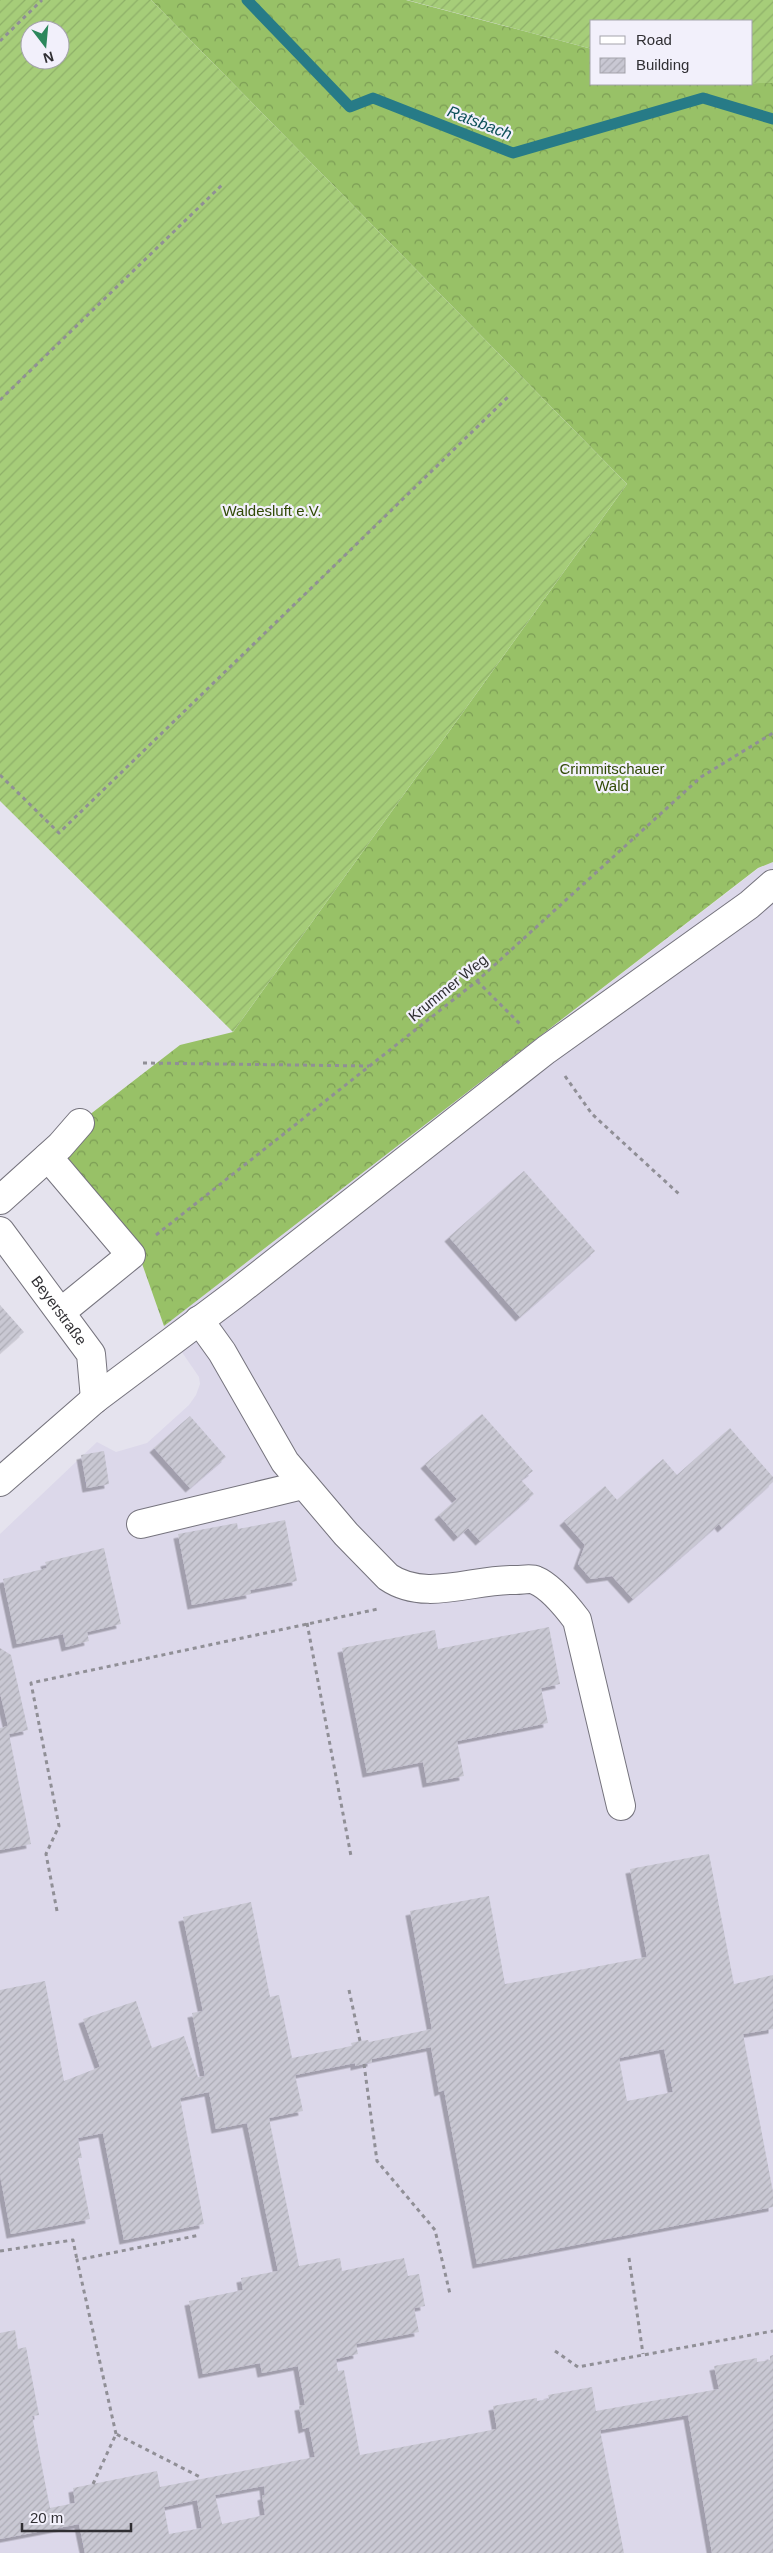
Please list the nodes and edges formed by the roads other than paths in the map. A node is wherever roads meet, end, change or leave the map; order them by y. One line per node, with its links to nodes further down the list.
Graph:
1 (773, 884): 7 (street)
2 (80, 1123): 3 (street)
3 (48, 1157): 4 (street); 6 (street)
4 (0, 1200)
5 (0, 1230): 6 (street, Beyerstraße)
6 (61, 1312): 8 (street, Beyerstraße)
7 (199, 1320): 8 (street); 10 (street)
8 (95, 1399): 9 (street)
9 (0, 1482)
10 (303, 1486): 11 (street); 12 (street)
11 (141, 1524)
12 (621, 1806)

